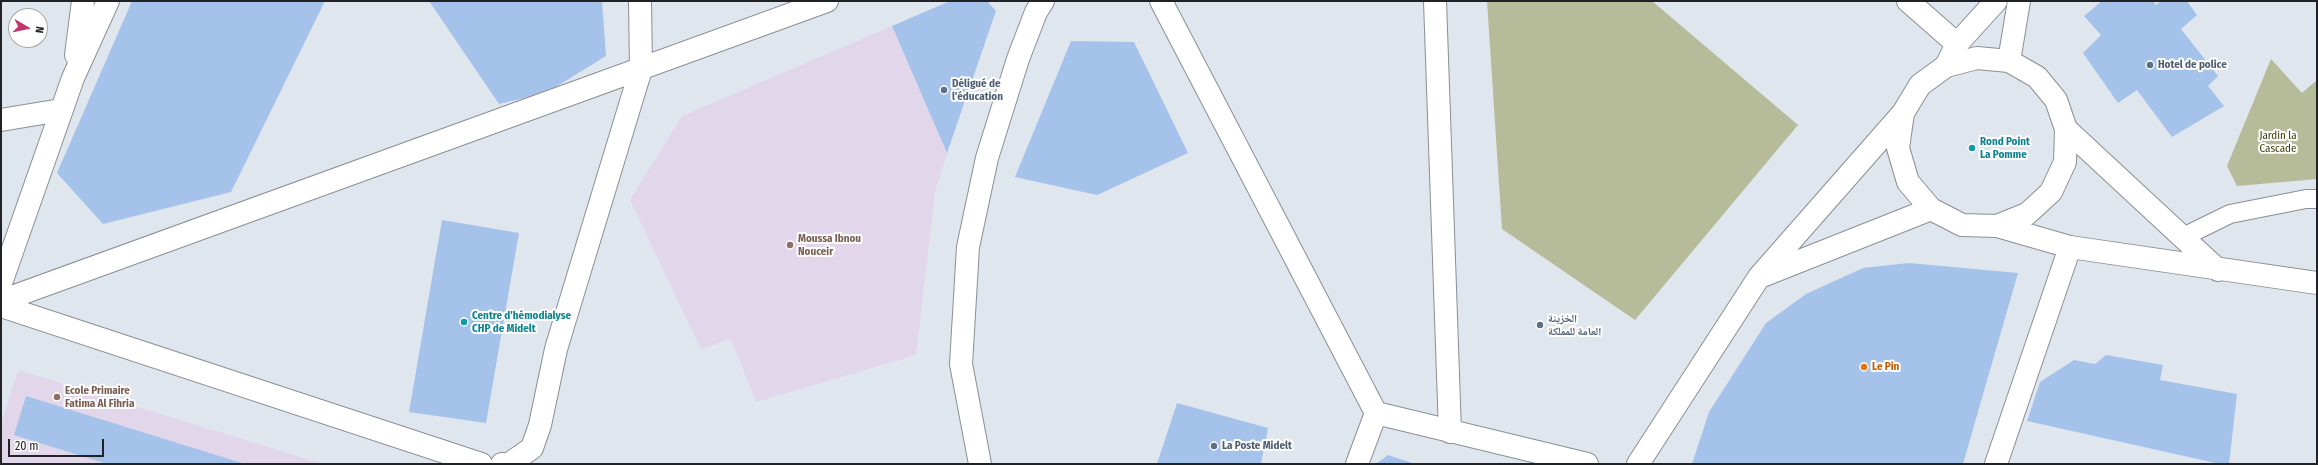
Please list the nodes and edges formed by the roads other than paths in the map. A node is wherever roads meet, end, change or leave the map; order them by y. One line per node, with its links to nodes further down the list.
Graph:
1 (83, 1): 15 (street)
2 (108, 1): 15 (street)
3 (640, 1): 14 (street)
4 (827, 1): 14 (street)
5 (1043, 1): 35 (street)
6 (1161, 1): 31 (street)
7 (1435, 1): 32 (street)
8 (1908, 1): 11 (street)
9 (1996, 1): 11 (street)
10 (2018, 1): 12 (street)
11 (1957, 44): 13 (street)
12 (2009, 61): 13 (street); 19 (street)
13 (1946, 66): 17 (street)
14 (641, 69): 29 (street); 34 (street)
15 (72, 78): 16 (street)
16 (62, 110): 18 (street); 27 (street)
17 (1904, 113): 21 (street); 26 (street)
18 (1, 120)
19 (2066, 130): 22 (street); 23 (street)
20 (2317, 199): 23 (lane)
21 (1931, 209): 22 (street); 26 (street)
22 (1997, 226): 24 (street)
23 (2183, 237): 25 (street)
24 (2070, 247): 25 (street); 39 (street)
25 (2218, 270): 28 (street)
26 (1759, 277): 38 (street)
27 (1, 283)
28 (2317, 283)
29 (1, 301)
30 (1, 306): 33 (street)
31 (1376, 413): 32 (street); 36 (street)
32 (1450, 432): 37 (street)
33 (480, 464)
34 (502, 464)
35 (980, 464)
36 (1357, 464)
37 (1587, 464)
38 (1638, 464)
39 (1996, 464)

